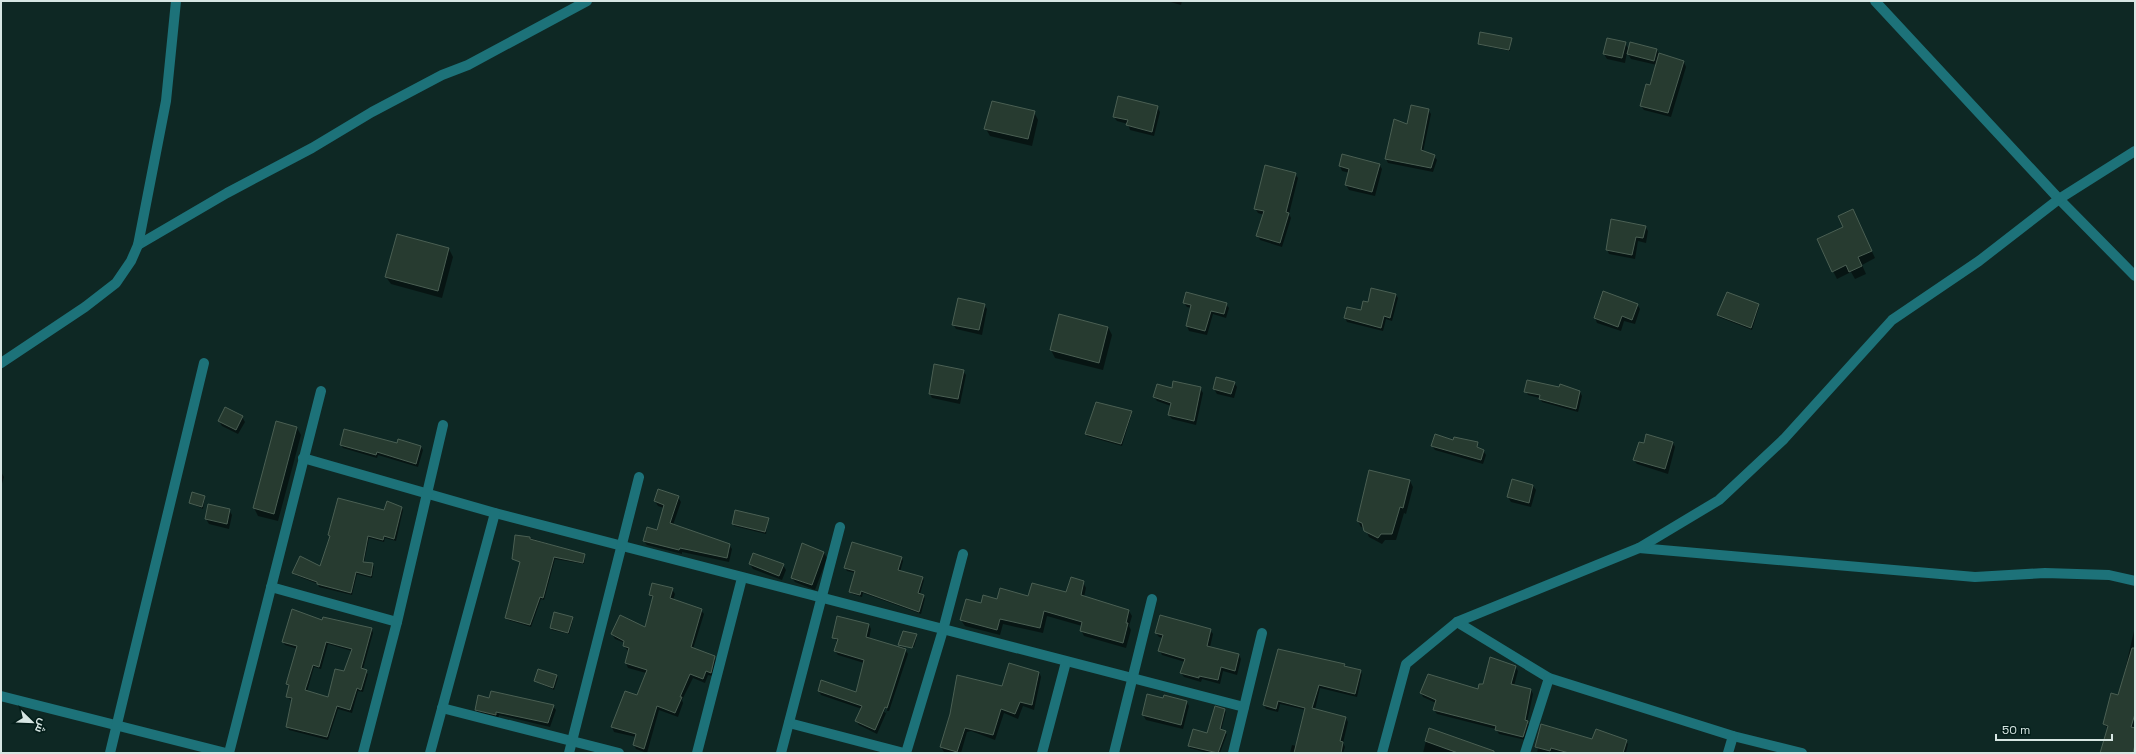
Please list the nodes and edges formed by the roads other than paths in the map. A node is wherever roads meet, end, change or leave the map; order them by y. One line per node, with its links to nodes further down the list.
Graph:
1 (176, 1): 6 (street)
2 (586, 1): 6 (street)
3 (1875, 1): 5 (street)
4 (2135, 151): 5 (street)
5 (2059, 199): 7 (street); 18 (street)
6 (138, 245): 8 (street)
7 (2135, 276)
8 (1, 363)
9 (204, 363): 36 (street)
10 (321, 391): 12 (street)
11 (443, 425): 14 (street)
12 (303, 458): 14 (street); 22 (street)
13 (639, 477): 17 (street)
14 (428, 495): 15 (street); 25 (street)
15 (495, 514): 17 (street); 34 (street)
16 (840, 527): 23 (street)
17 (621, 546): 20 (street); 38 (street)
18 (1639, 548): 21 (street); 26 (street)
19 (963, 554): 27 (street)
20 (742, 578): 23 (street); 46 (street)
21 (2135, 581)
22 (271, 587): 25 (street); 41 (street)
23 (822, 598): 27 (street); 35 (street)
24 (1152, 599): 31 (street)
25 (397, 622): 42 (street)
26 (1457, 622): 30 (street); 52 (street)
27 (943, 630): 29 (street); 48 (street)
28 (1262, 633): 33 (street)
29 (1066, 662): 31 (street); 49 (street)
30 (1549, 678): 37 (street); 53 (street)
31 (1132, 679): 33 (street); 50 (street)
32 (1, 696): 36 (street)
33 (1244, 707): 51 (street)
34 (442, 708): 38 (street); 43 (street)
35 (789, 722): 47 (street); 48 (street)
36 (117, 724): 39 (street); 40 (street)
37 (1733, 736): 54 (street); 55 (street)
38 (572, 741): 44 (street); 45 (street)
39 (110, 753)
40 (226, 753)
41 (229, 753)
42 (364, 753)
43 (430, 753)
44 (569, 753)
45 (619, 753)
46 (697, 753)
47 (781, 753)
48 (905, 753)
49 (1042, 753)
50 (1114, 753)
51 (1233, 753)
52 (1382, 753)
53 (1525, 753)
54 (1728, 753)
55 (1802, 753)

